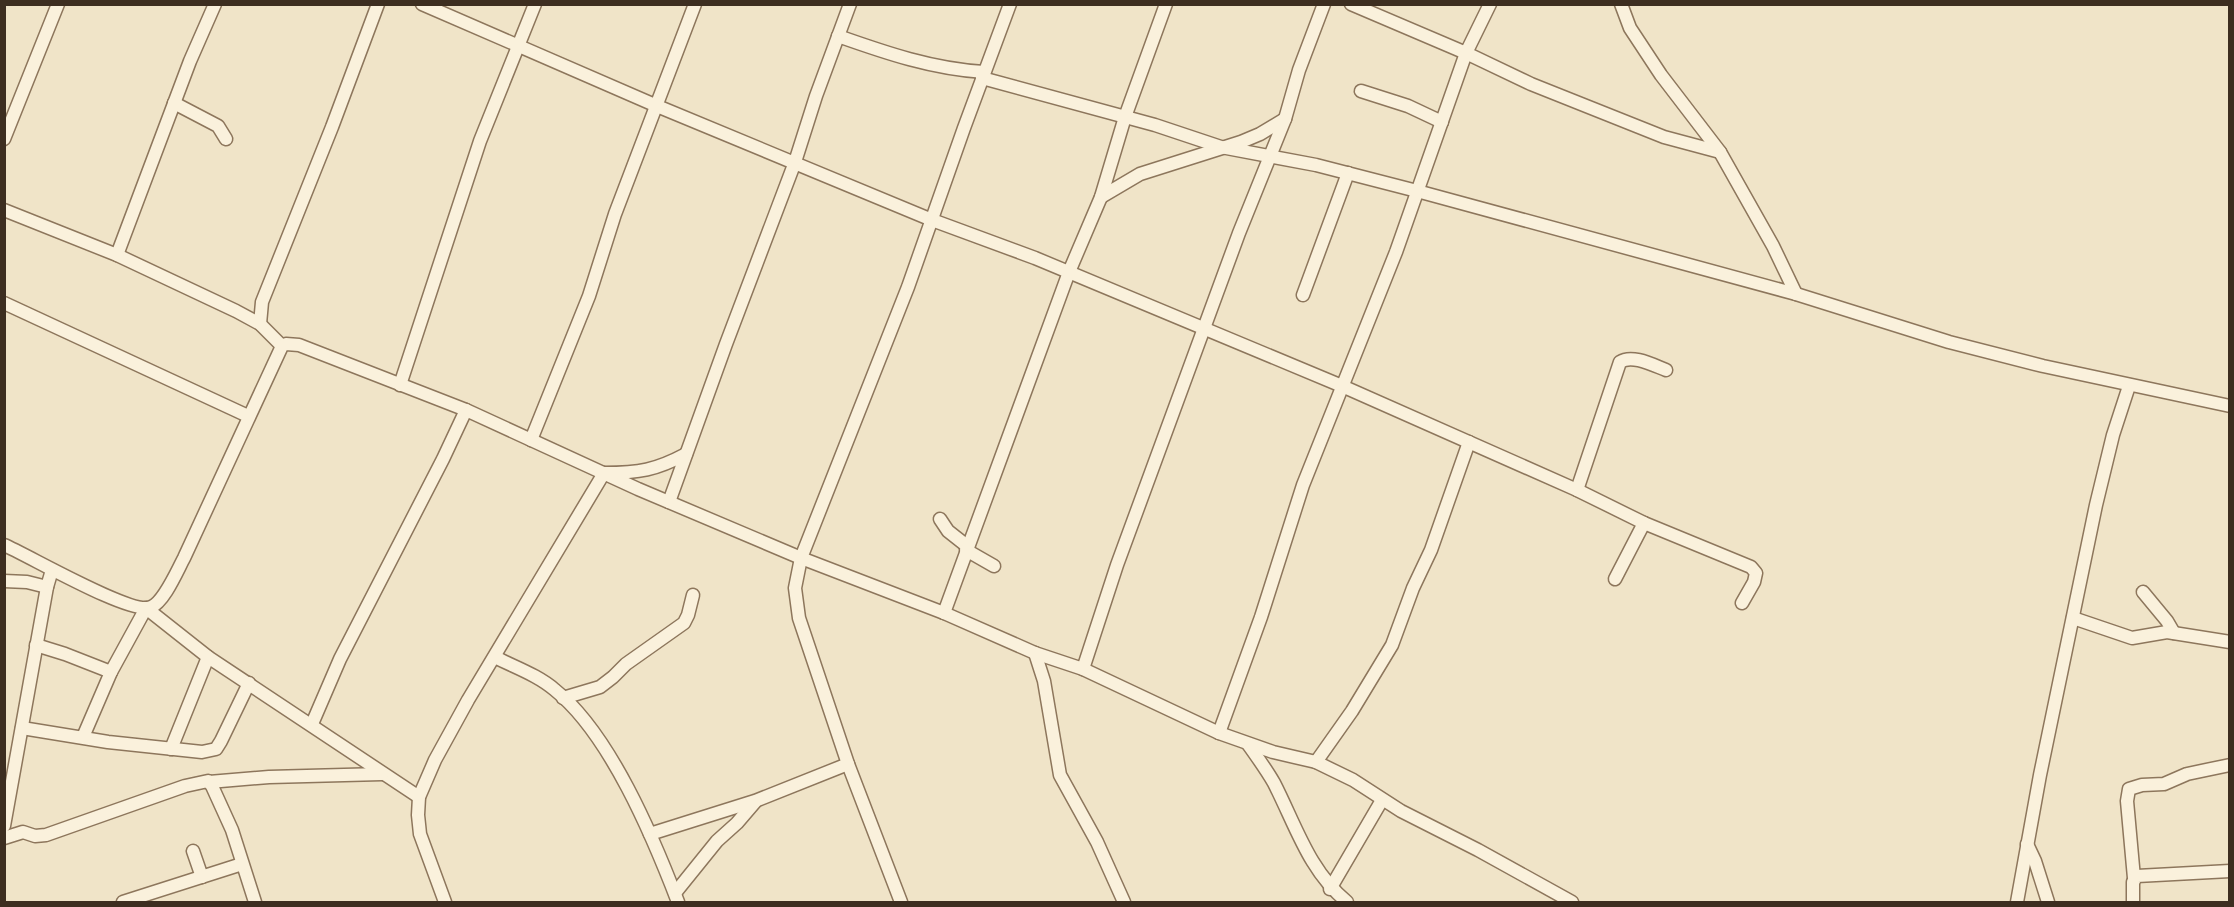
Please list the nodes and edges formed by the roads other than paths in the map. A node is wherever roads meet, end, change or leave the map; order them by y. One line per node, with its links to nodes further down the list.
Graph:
1 (58, 4): 24 (street)
2 (215, 4): 19 (street)
3 (378, 4): 40 (street)
4 (422, 4): 15 (street)
5 (535, 4): 15 (street)
6 (694, 4): 20 (street)
7 (850, 4): 14 (street)
8 (1010, 4): 17 (street)
9 (1166, 4): 21 (street)
10 (1324, 4): 22 (street)
11 (1351, 4): 16 (street)
12 (1491, 4): 16 (street)
13 (1621, 4): 27 (street)
14 (838, 36): 17 (street); 29 (street)
15 (520, 46): 20 (street); 44 (street)
16 (1466, 53): 23 (street); 27 (street)
17 (983, 75): 21 (street); 34 (street)
18 (1361, 91): 23 (street)
19 (174, 103): 25 (street); 35 (street)
20 (657, 106): 29 (street); 50 (street)
21 (1125, 117): 26 (street); 32 (street)
22 (1285, 119): 26 (street); 28 (street)
23 (1442, 122): 31 (street)
24 (4, 139)
25 (226, 139)
26 (1221, 147): 28 (street); 32 (street)
27 (1720, 152): 37 (street)
28 (1269, 156): 30 (street); 41 (street)
29 (795, 162): 34 (street); 52 (street)
30 (1348, 173): 31 (street); 38 (street)
31 (1417, 190): 37 (street); 45 (street)
32 (1101, 197): 36 (street)
33 (4, 210): 35 (street)
34 (932, 220): 36 (street); 60 (street)
35 (117, 255): 40 (street)
36 (1069, 273): 41 (street); 59 (street)
37 (1796, 294): 46 (street)
38 (1303, 296)
39 (4, 303): 49 (street)
40 (260, 324): 42 (street)
41 (1204, 329): 45 (street); 78 (street)
42 (282, 346): 44 (street); 49 (street)
43 (1666, 370): 54 (street)
44 (400, 385): 48 (street)
45 (1342, 386): 51 (street); 84 (street)
46 (2129, 386): 47 (street); 71 (street)
47 (2229, 406)
48 (466, 410): 50 (street); 82 (street)
49 (248, 416): 69 (street)
50 (531, 440): 53 (street)
51 (1469, 442): 54 (street); 88 (street)
52 (686, 454): 53 (street); 55 (street)
53 (604, 473): 55 (street); 77 (street)
54 (1577, 490): 57 (street)
55 (669, 502): 60 (street)
56 (940, 519): 59 (street)
57 (1644, 523): 63 (street); 68 (street)
58 (4, 545): 62 (street)
59 (967, 548): 61 (street); 70 (street)
60 (801, 558): 70 (street); 89 (street)
61 (994, 566)
62 (52, 570): 65 (street); 69 (street)
63 (1615, 579)
64 (4, 581): 65 (street)
65 (47, 586): 74 (street)
66 (2143, 592): 72 (street)
67 (693, 596): 81 (street)
68 (1742, 603)
69 (146, 608): 76 (street); 79 (street)
70 (944, 613): 75 (street)
71 (2073, 618): 72 (street); 99 (street)
72 (2174, 633): 73 (street)
73 (2229, 642)
74 (36, 645): 79 (street); 83 (street)
75 (1035, 653): 78 (street); 111 (street)
76 (208, 657): 80 (street); 87 (street)
77 (495, 657): 81 (street); 93 (street)
78 (1083, 669): 84 (street)
79 (111, 672): 85 (street)
80 (249, 682): 82 (street); 87 (street)
81 (563, 698): 97 (street)
82 (312, 724): 91 (street)
83 (22, 728): 85 (street); 96 (street)
84 (1219, 733): 86 (street)
85 (83, 737): 87 (street)
86 (1248, 744): 88 (street); 105 (street)
87 (171, 749)
88 (1316, 762): 94 (street)
89 (848, 764): 95 (street); 110 (street)
90 (2229, 765): 104 (street)
91 (382, 774): 92 (street); 93 (street)
92 (209, 782): 98 (street); 101 (street)
93 (419, 797): 109 (street)
94 (1382, 800): 105 (street); 113 (street)
95 (755, 801): 97 (street); 106 (street)
96 (4, 826)
97 (650, 834): 106 (street)
98 (4, 838)
99 (2026, 843): 114 (street); 115 (street)
100 (193, 851): 103 (street)
101 (242, 864): 103 (street); 108 (street)
102 (2229, 871): 104 (street)
103 (202, 877): 107 (street)
104 (2134, 878): 116 (street)
105 (1330, 889): 112 (street)
106 (677, 898)
107 (123, 903)
108 (255, 903)
109 (445, 903)
110 (901, 903)
111 (1124, 903)
112 (1347, 903)
113 (1572, 903)
114 (2017, 903)
115 (2048, 903)
116 (2133, 903)

